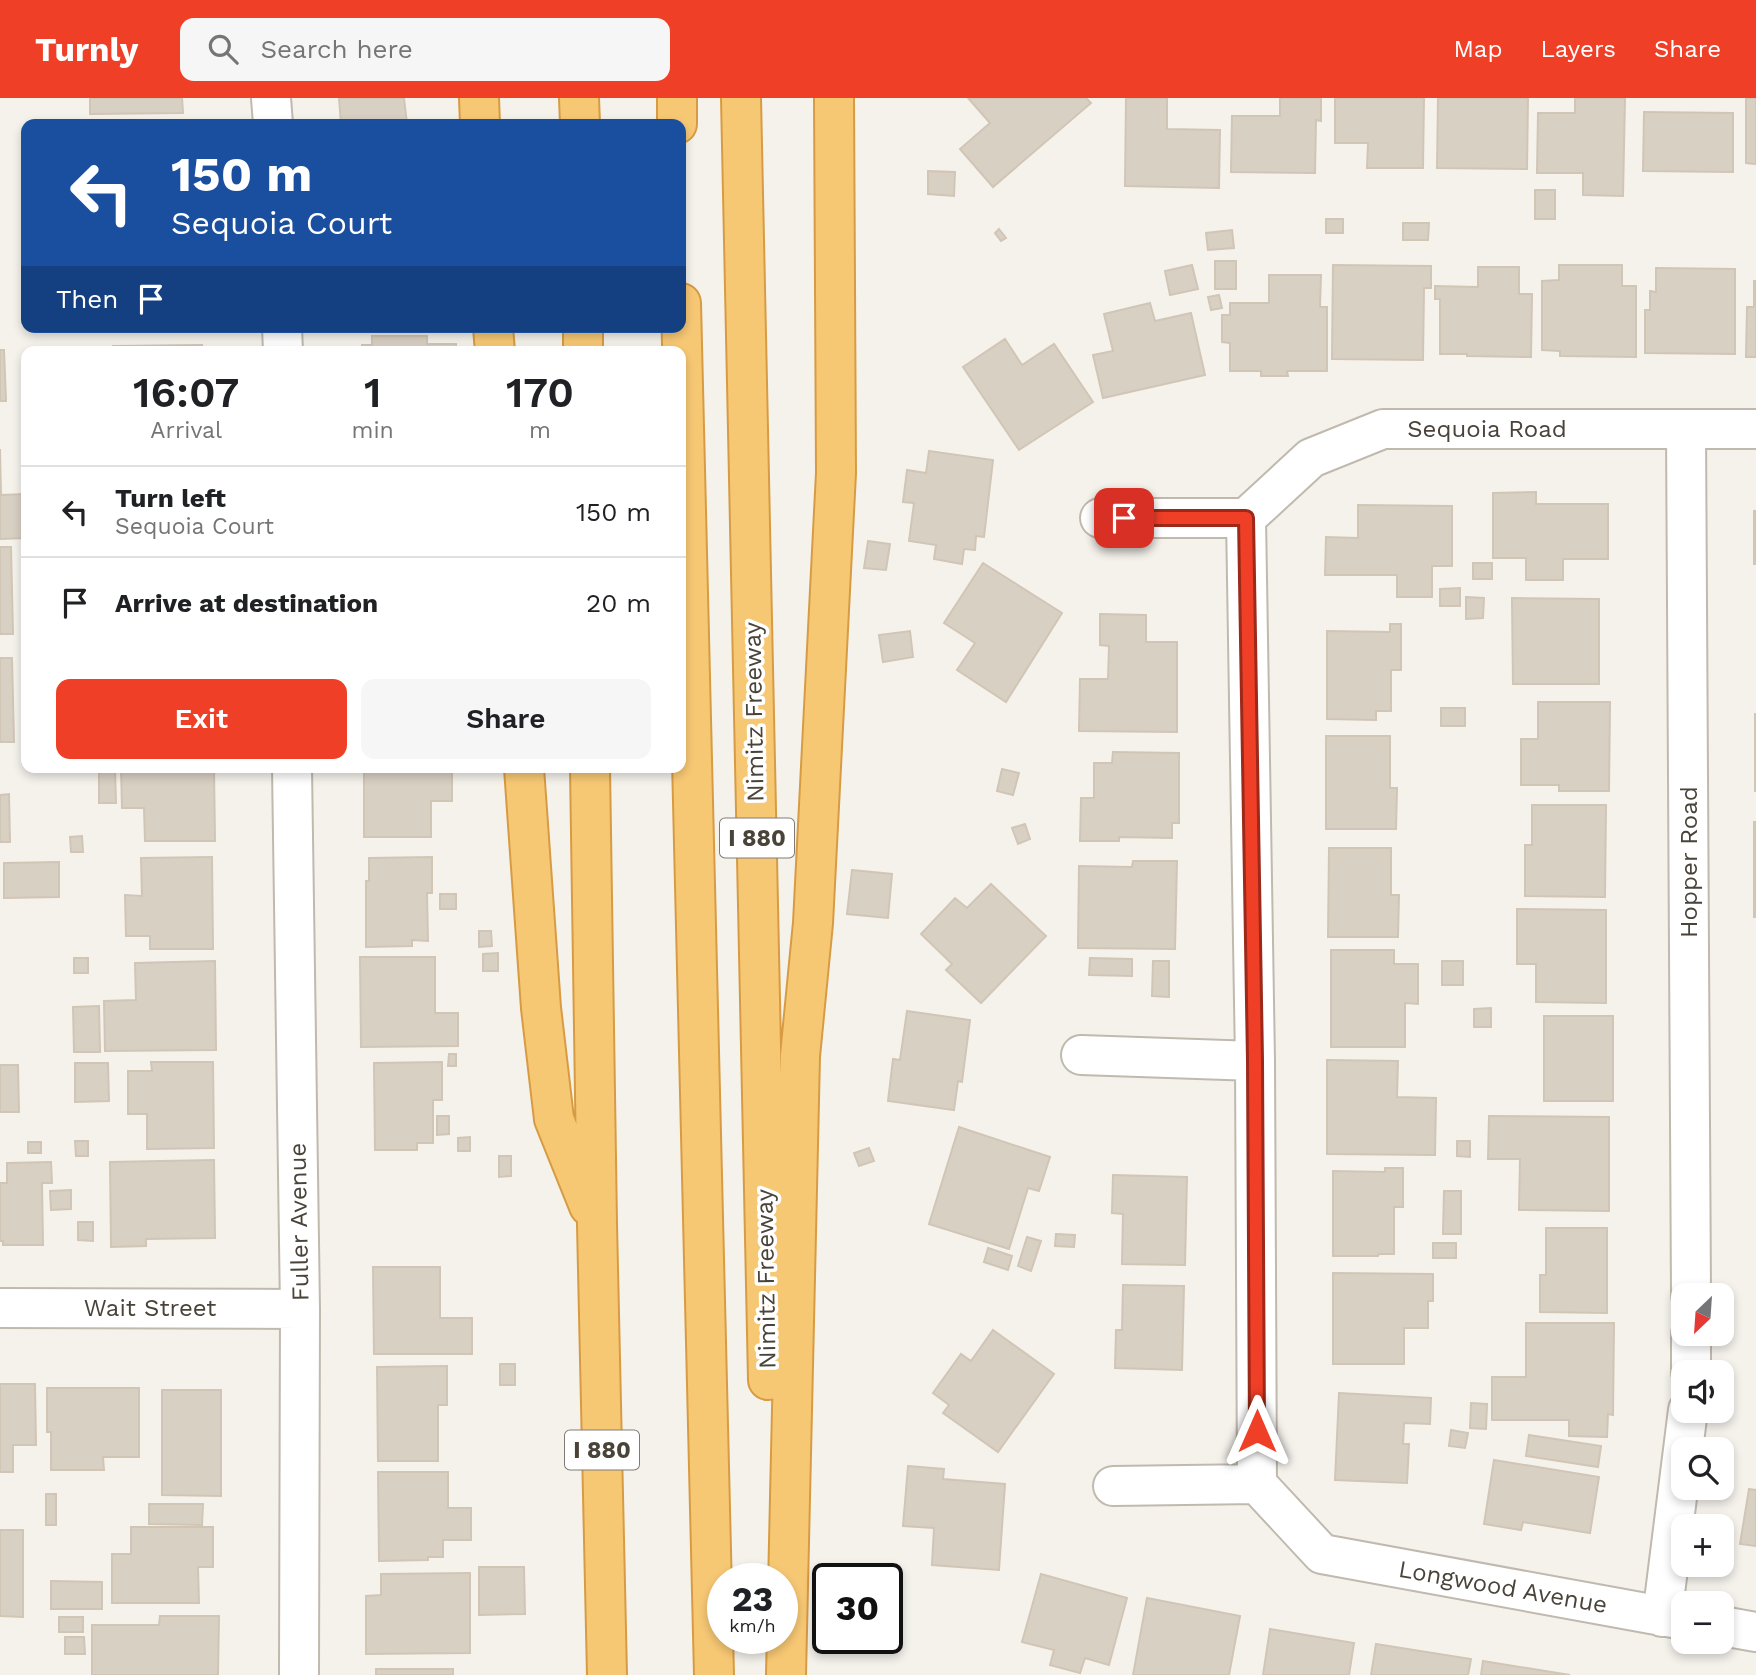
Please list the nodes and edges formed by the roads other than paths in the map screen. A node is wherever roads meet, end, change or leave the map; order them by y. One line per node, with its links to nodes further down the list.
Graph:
1 (271, 98): 7 (street)
2 (478, 98): 8 (highway)
3 (579, 98): 9 (highway)
4 (677, 98): 10 (highway)
5 (741, 98): 28 (highway, Nimitz Freeway / I 880)
6 (834, 98): 38 (highway)
7 (272, 119)
8 (480, 119)
9 (580, 119)
10 (677, 119)
11 (1756, 429): 12 (street, Sequoia Road)
12 (1686, 430): 15 (street, Sequoia Road); 22 (street, Hopper Road)
13 (686, 511): 36 (highway, I 880)
14 (1100, 518): 15 (street)
15 (1246, 518): 20 (street)
16 (292, 773): 24 (street, Fuller Avenue)
17 (524, 773): 21 (highway)
18 (590, 773): 21 (highway, I 880)
19 (1081, 1055): 20 (street)
20 (1255, 1061): 26 (street)
21 (597, 1224): 35 (highway, I 880)
22 (1691, 1283)
23 (0, 1308): 24 (street, Wait Street)
24 (300, 1308): 34 (street, Fuller Avenue)
25 (1687, 1423): 29 (street)
26 (1257, 1484): 27 (street); 30 (street, Longwood Avenue)
27 (1113, 1486)
28 (772, 1563)
29 (1675, 1591)
30 (1671, 1618)
31 (1734, 1628): 32 (street)
32 (1756, 1632)
33 (774, 1654): 37 (highway)
34 (299, 1675)
35 (607, 1675)
36 (714, 1675)
37 (774, 1675)
38 (786, 1675)

